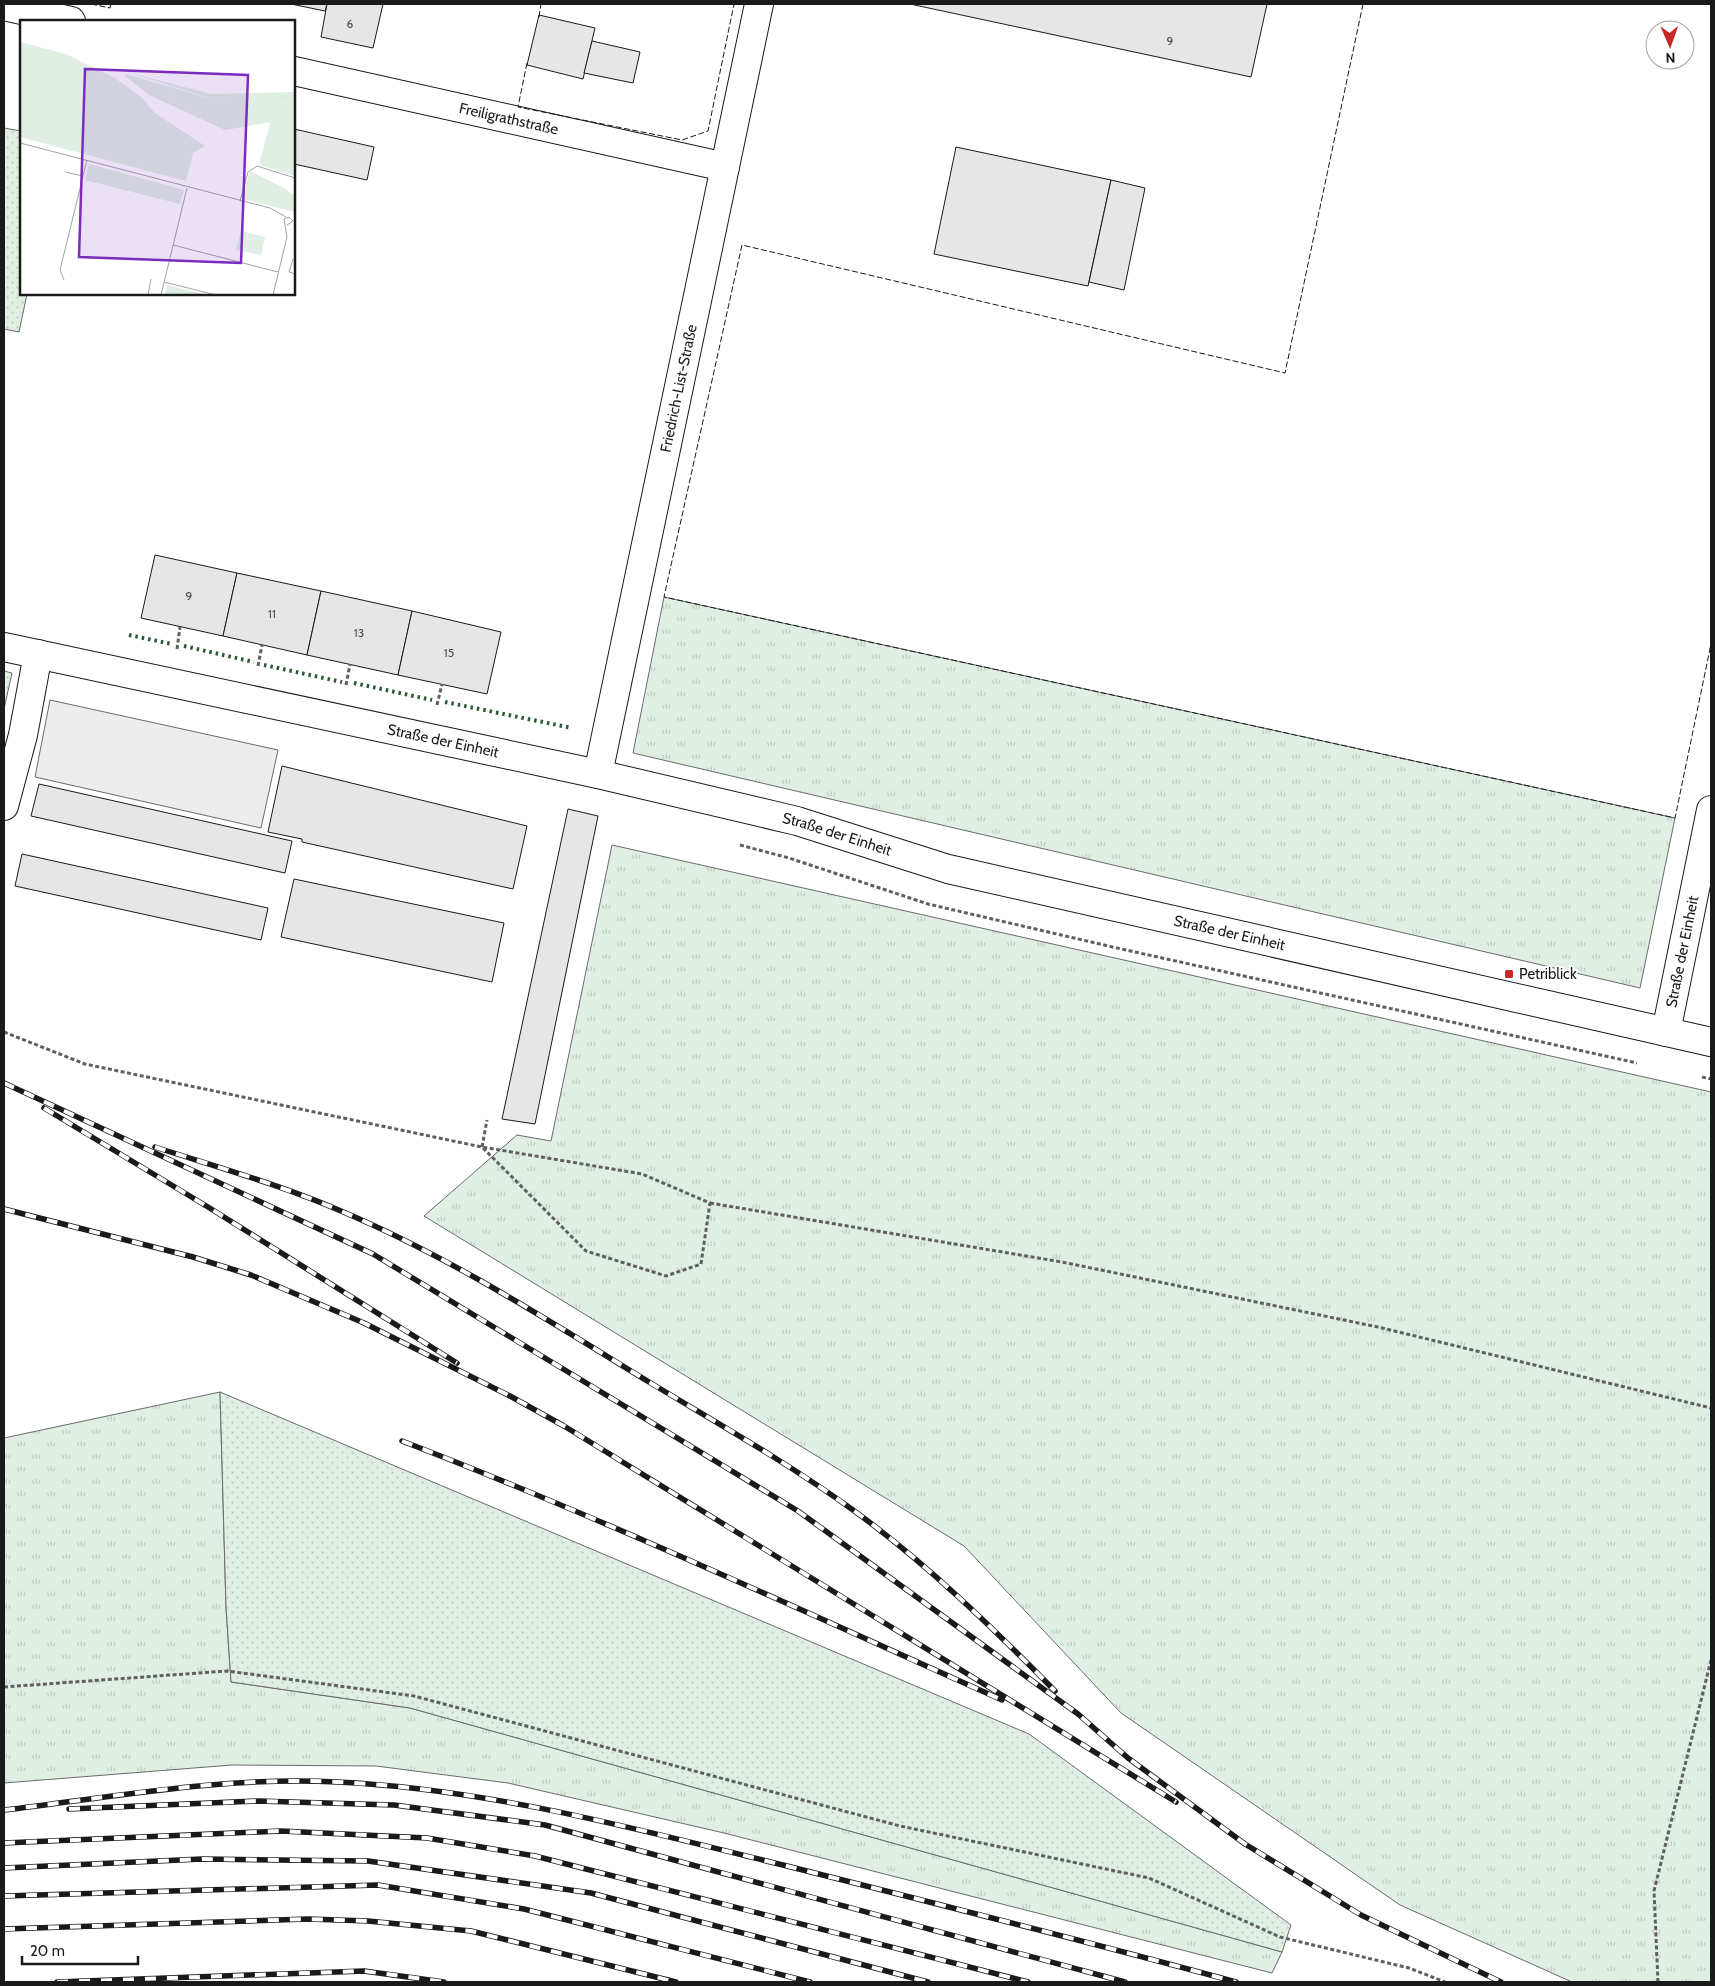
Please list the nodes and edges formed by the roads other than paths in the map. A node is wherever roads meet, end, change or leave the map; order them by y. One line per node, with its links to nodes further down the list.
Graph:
1 (759, 4): 5 (street, Friedrich-List-Straße)
2 (4, 6): 3 (street)
3 (67, 20)
4 (295, 71): 5 (street, Freiligrathstraße)
5 (724, 167): 8 (street, Friedrich-List-Straße)
6 (4, 647): 7 (street, Straße der Einheit)
7 (38, 654): 8 (street, Straße der Einheit); 9 (street)
8 (598, 774): 12 (street, Straße der Einheit)
9 (4, 806)
10 (1711, 810): 11 (street, Straße der Einheit)
11 (1707, 856): 12 (street, Straße der Einheit)
12 (1666, 1032): 13 (street, Straße der Einheit)
13 (1711, 1042)

